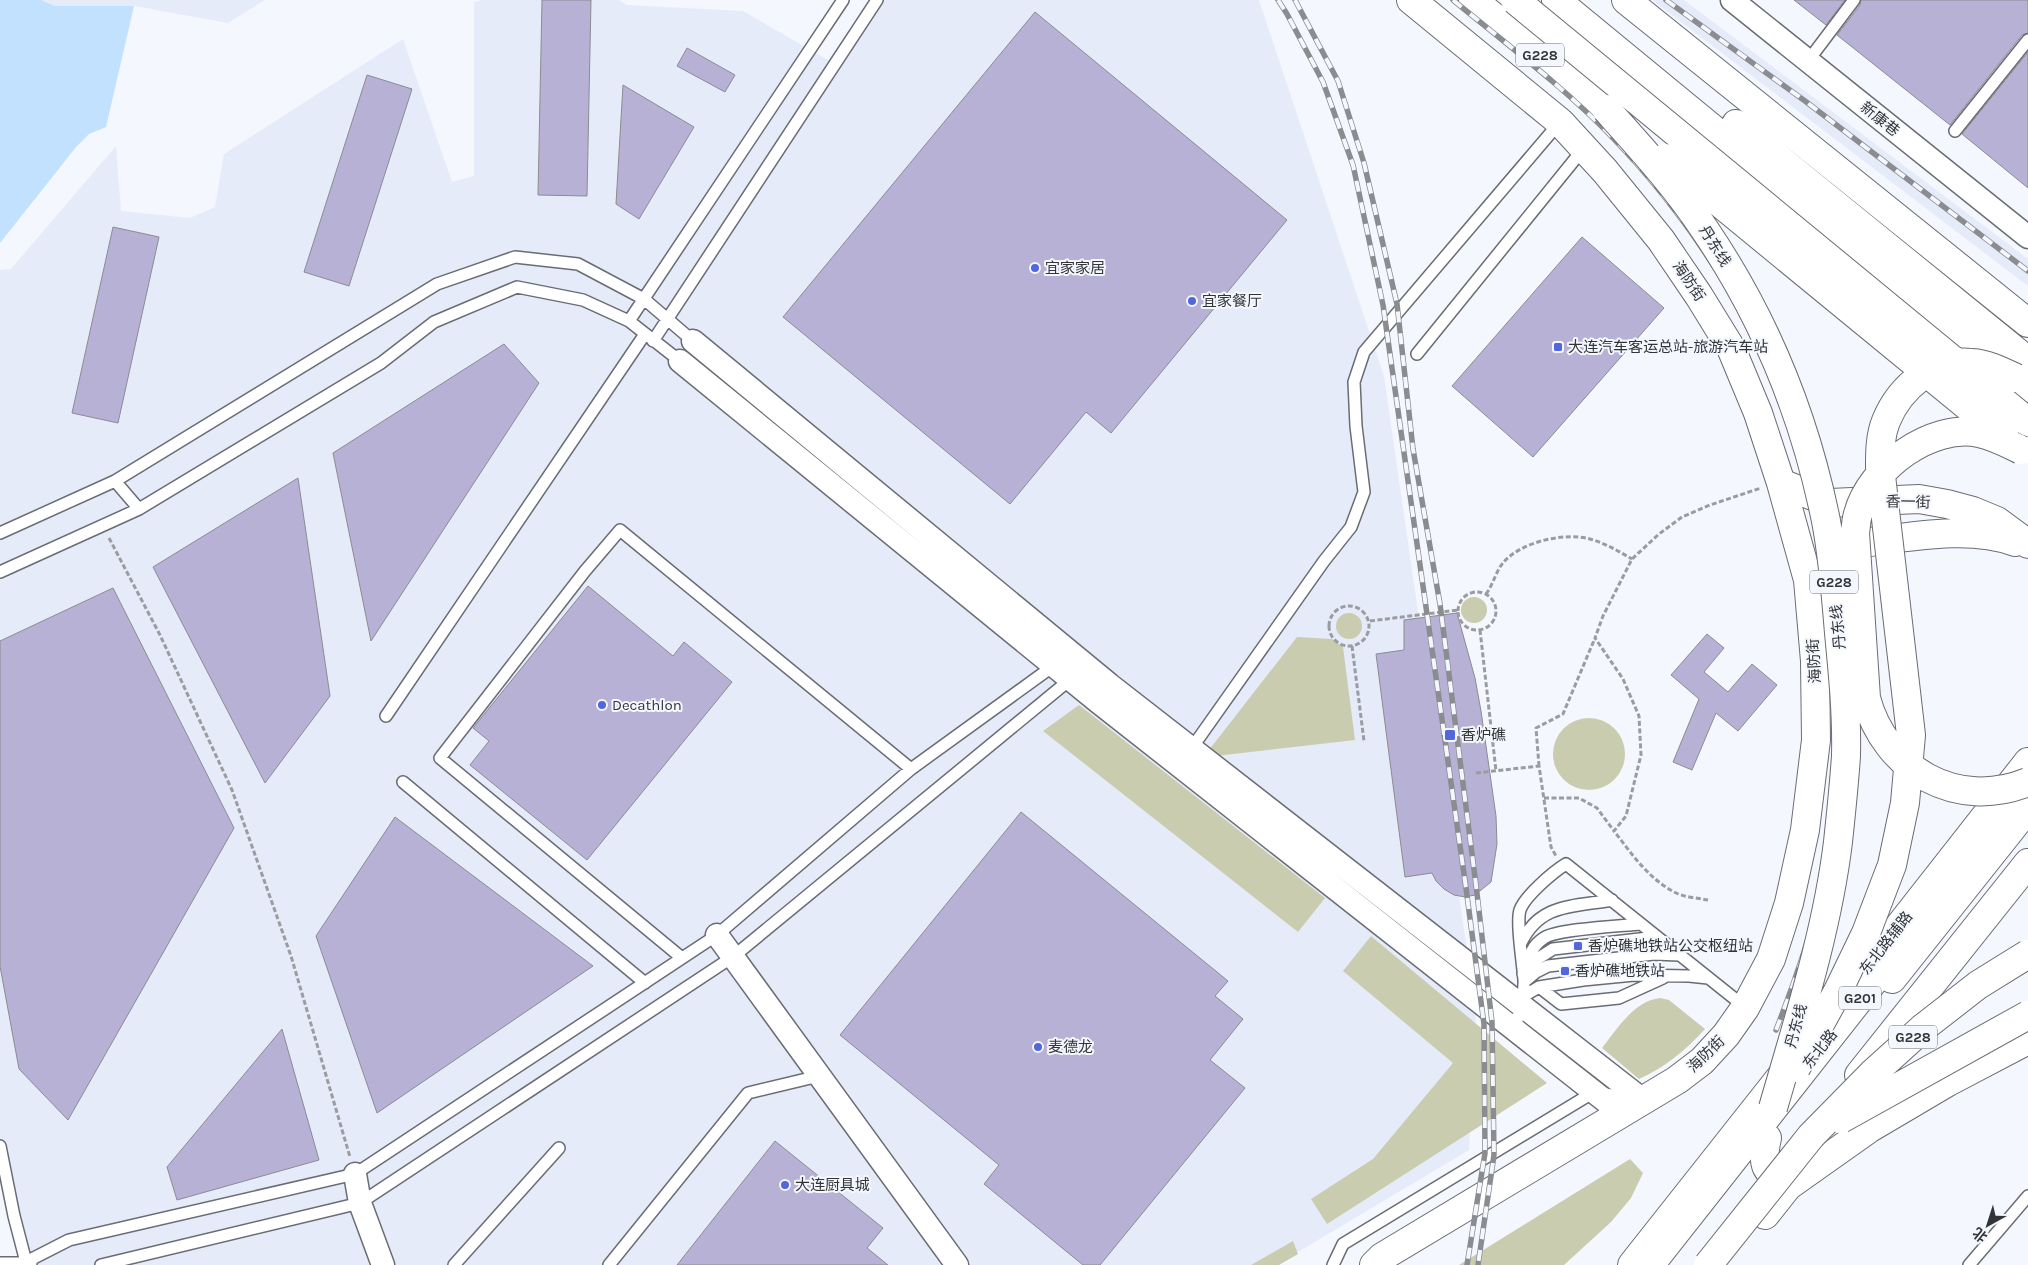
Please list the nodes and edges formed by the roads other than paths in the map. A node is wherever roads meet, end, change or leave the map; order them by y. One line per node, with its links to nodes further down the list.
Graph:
1 (843, 0): 18 (lane)
2 (877, 0): 19 (lane)
3 (1411, 0): 14 (main road, 海防街)
4 (1473, 0): 13 (main road, G228)
5 (1515, 0): 27 (main road, bridge)
6 (1556, 0): 26 (main road, bridge)
7 (1584, 0): 10 (main road)
8 (1732, 0): 12 (street, 新康巷)
9 (1854, 0): 12 (lane)
10 (1621, 7): 21 (main road); 26 (main road)
11 (2028, 40): 15 (lane)
12 (1808, 61): 17 (street, 新康巷)
13 (1606, 110): 28 (main road, bridge); 70 (main road, 丹东线 / G228, bridge)
14 (1560, 122): 16 (main road, 海防街); 40 (lane)
15 (1955, 131)
16 (1585, 147): 24 (lane); 30 (main road, 海防街)
17 (2028, 237)
18 (644, 299): 19 (lane); 20 (lane); 29 (lane)
19 (668, 318): 22 (lane); 23 (lane)
20 (629, 321): 22 (lane); 31 (lane)
21 (2028, 323)
22 (649, 337): 25 (lane); 39 (lane)
23 (694, 340): 36 (street)
24 (1417, 354)
25 (680, 361): 37 (street)
26 (2024, 376): 70 (main road, bridge)
27 (2028, 422)
28 (2024, 453): 44 (main road, bridge)
29 (115, 481): 31 (lane); 32 (lane)
30 (1781, 482): 33 (main road, 香一街); 35 (main road, 海防街)
31 (139, 509): 34 (lane)
32 (0, 533)
33 (2028, 545): 35 (main road, 香一街)
34 (0, 572)
35 (1808, 580): 63 (main road, 海防街)
36 (1078, 658): 37 (lane); 38 (lane); 40 (street)
37 (1052, 664): 38 (street); 42 (lane)
38 (1071, 680): 40 (street); 55 (lane)
39 (386, 716)
40 (1186, 757): 62 (street); 65 (street)
41 (2028, 762): 88 (main road, 东北路辅路)
42 (911, 769): 50 (lane); 56 (lane)
43 (403, 782): 60 (lane)
44 (2028, 783): 70 (main road, 东北路 / G201)
45 (2028, 808): 72 (main road, 东北路)
46 (2028, 863): 71 (main road, bridge)
47 (2028, 884): 76 (main road)
48 (1612, 900): 49 (lane); 52 (lane); 52 (lane)
49 (1640, 924): 51 (lane); 58 (lane)
50 (717, 935): 55 (street); 56 (lane)
51 (1657, 937): 54 (lane); 58 (lane)
52 (1521, 943): 58 (lane)
53 (2028, 954): 71 (main road, G228, bridge)
54 (1679, 955): 58 (lane); 59 (lane)
55 (734, 956): 67 (street); 78 (lane)
56 (682, 958): 60 (lane)
57 (1670, 976): 59 (lane); 61 (lane); 61 (lane)
58 (1524, 978): 62 (lane)
59 (1708, 978): 63 (lane)
60 (645, 983): 75 (lane)
61 (1539, 987): 62 (lane)
62 (1521, 1001): 65 (lane); 69 (street)
63 (1745, 1008): 69 (main road, 海防街)
64 (2028, 1015): 71 (main road, bridge)
65 (1515, 1030): 68 (street)
66 (2028, 1040): 76 (main road)
67 (819, 1076): 85 (lane); 86 (street)
68 (1594, 1092): 69 (street); 87 (lane)
69 (1632, 1107): 80 (main road, 海防街)
70 (1773, 1108): 89 (main road, 东北路 / G201)
71 (1811, 1136): 91 (main road, bridge)
72 (1766, 1138): 76 (main road); 90 (main road, 东北路)
73 (0, 1146): 81 (lane)
74 (559, 1148): 84 (lane)
75 (356, 1174): 78 (street); 81 (lane)
76 (1788, 1186): 92 (main road)
77 (2028, 1196): 93 (lane)
78 (360, 1203): 82 (lane); 83 (street)
79 (0, 1263): 81 (lane)
80 (1375, 1263)
81 (29, 1264)
82 (101, 1265)
83 (383, 1265)
84 (454, 1265)
85 (608, 1265)
86 (957, 1265)
87 (1333, 1265)
88 (1632, 1265)
89 (1650, 1265)
90 (1666, 1265)
91 (1708, 1265)
92 (1725, 1265)
93 (1969, 1265)

